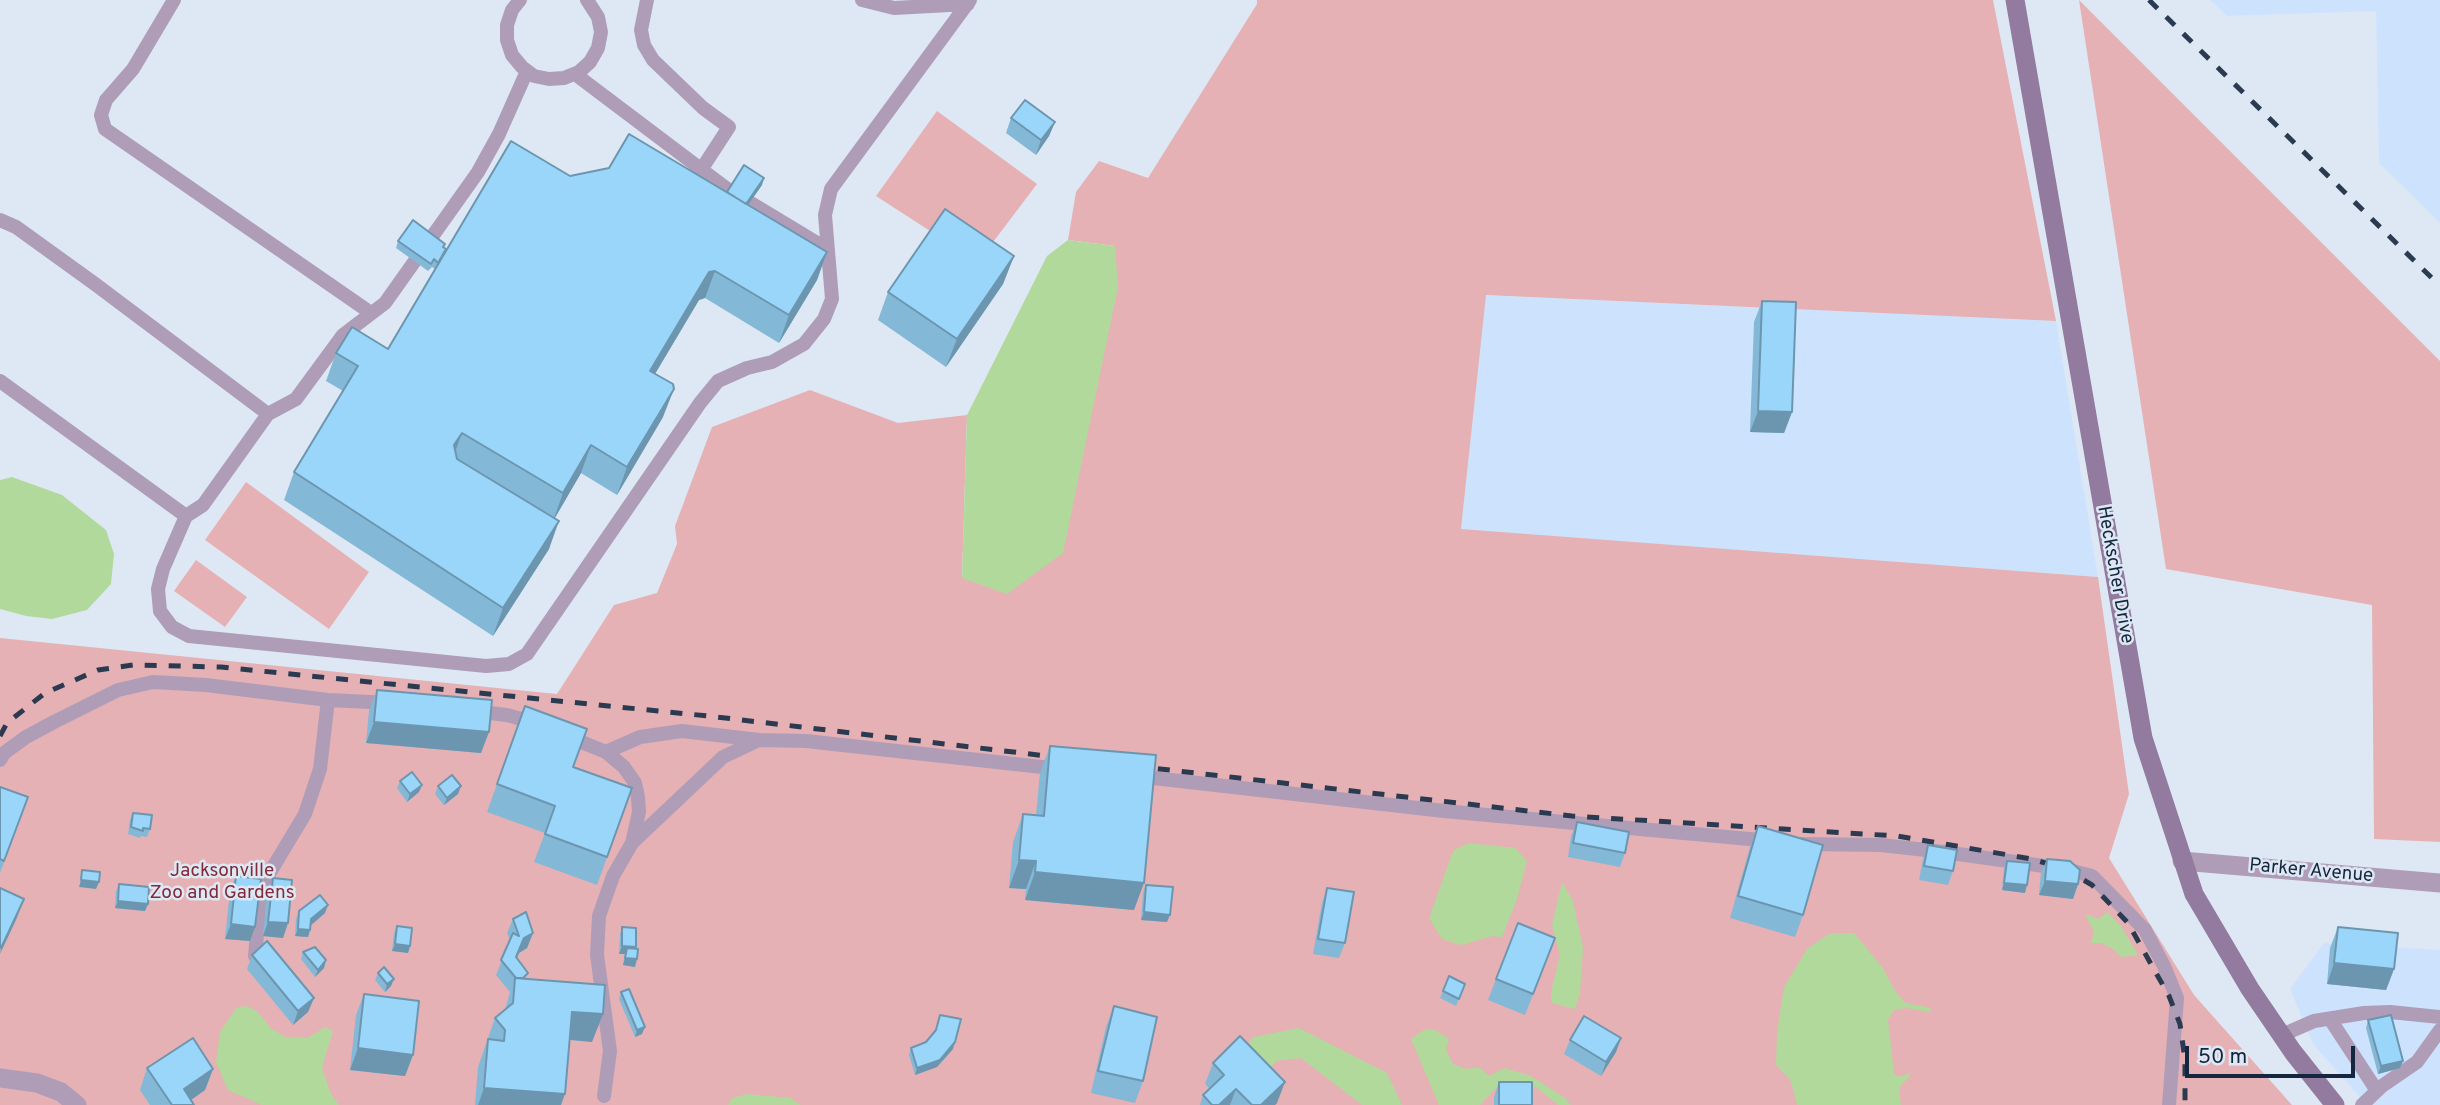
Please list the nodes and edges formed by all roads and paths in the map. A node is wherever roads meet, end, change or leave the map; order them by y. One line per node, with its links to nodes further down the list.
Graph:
1 (174, 0): 13 (lane)
2 (587, 0): 9 (lane)
3 (647, 0): 10 (lane)
4 (862, 0): 7 (lane)
5 (2015, 0): 26 (main road, Heckscher Drive)
6 (517, 2): 8 (lane)
7 (969, 2): 12 (lane)
8 (527, 71): 9 (lane); 13 (lane)
9 (575, 74): 10 (lane)
10 (701, 170): 12 (lane)
11 (0, 220): 15 (lane)
12 (827, 249): 16 (lane)
13 (371, 313): 15 (lane)
14 (0, 381): 16 (lane)
15 (268, 414): 16 (lane)
16 (186, 516)
17 (328, 699): 18 (lane); 22 (lane); 28 (lane)
18 (409, 704)
19 (458, 709): 21 (lane)
20 (759, 740): 21 (lane); 23 (lane); 25 (lane)
21 (606, 752): 25 (lane)
22 (0, 760)
23 (1078, 771)
24 (1118, 775): 37 (lane)
25 (632, 842): 35 (lane)
26 (2182, 861): 27 (street, Parker Avenue); 32 (main road, Heckscher Drive)
27 (2440, 883)
28 (255, 956)
29 (2440, 1017): 30 (lane)
30 (2330, 1019): 32 (lane); 34 (lane)
31 (2440, 1030): 34 (lane)
32 (2282, 1035): 38 (main road, Heckscher Drive)
33 (0, 1078): 36 (street)
34 (2377, 1091): 39 (lane)
35 (604, 1096)
36 (77, 1105)
37 (2169, 1105)
38 (2335, 1105)
39 (2362, 1105)

